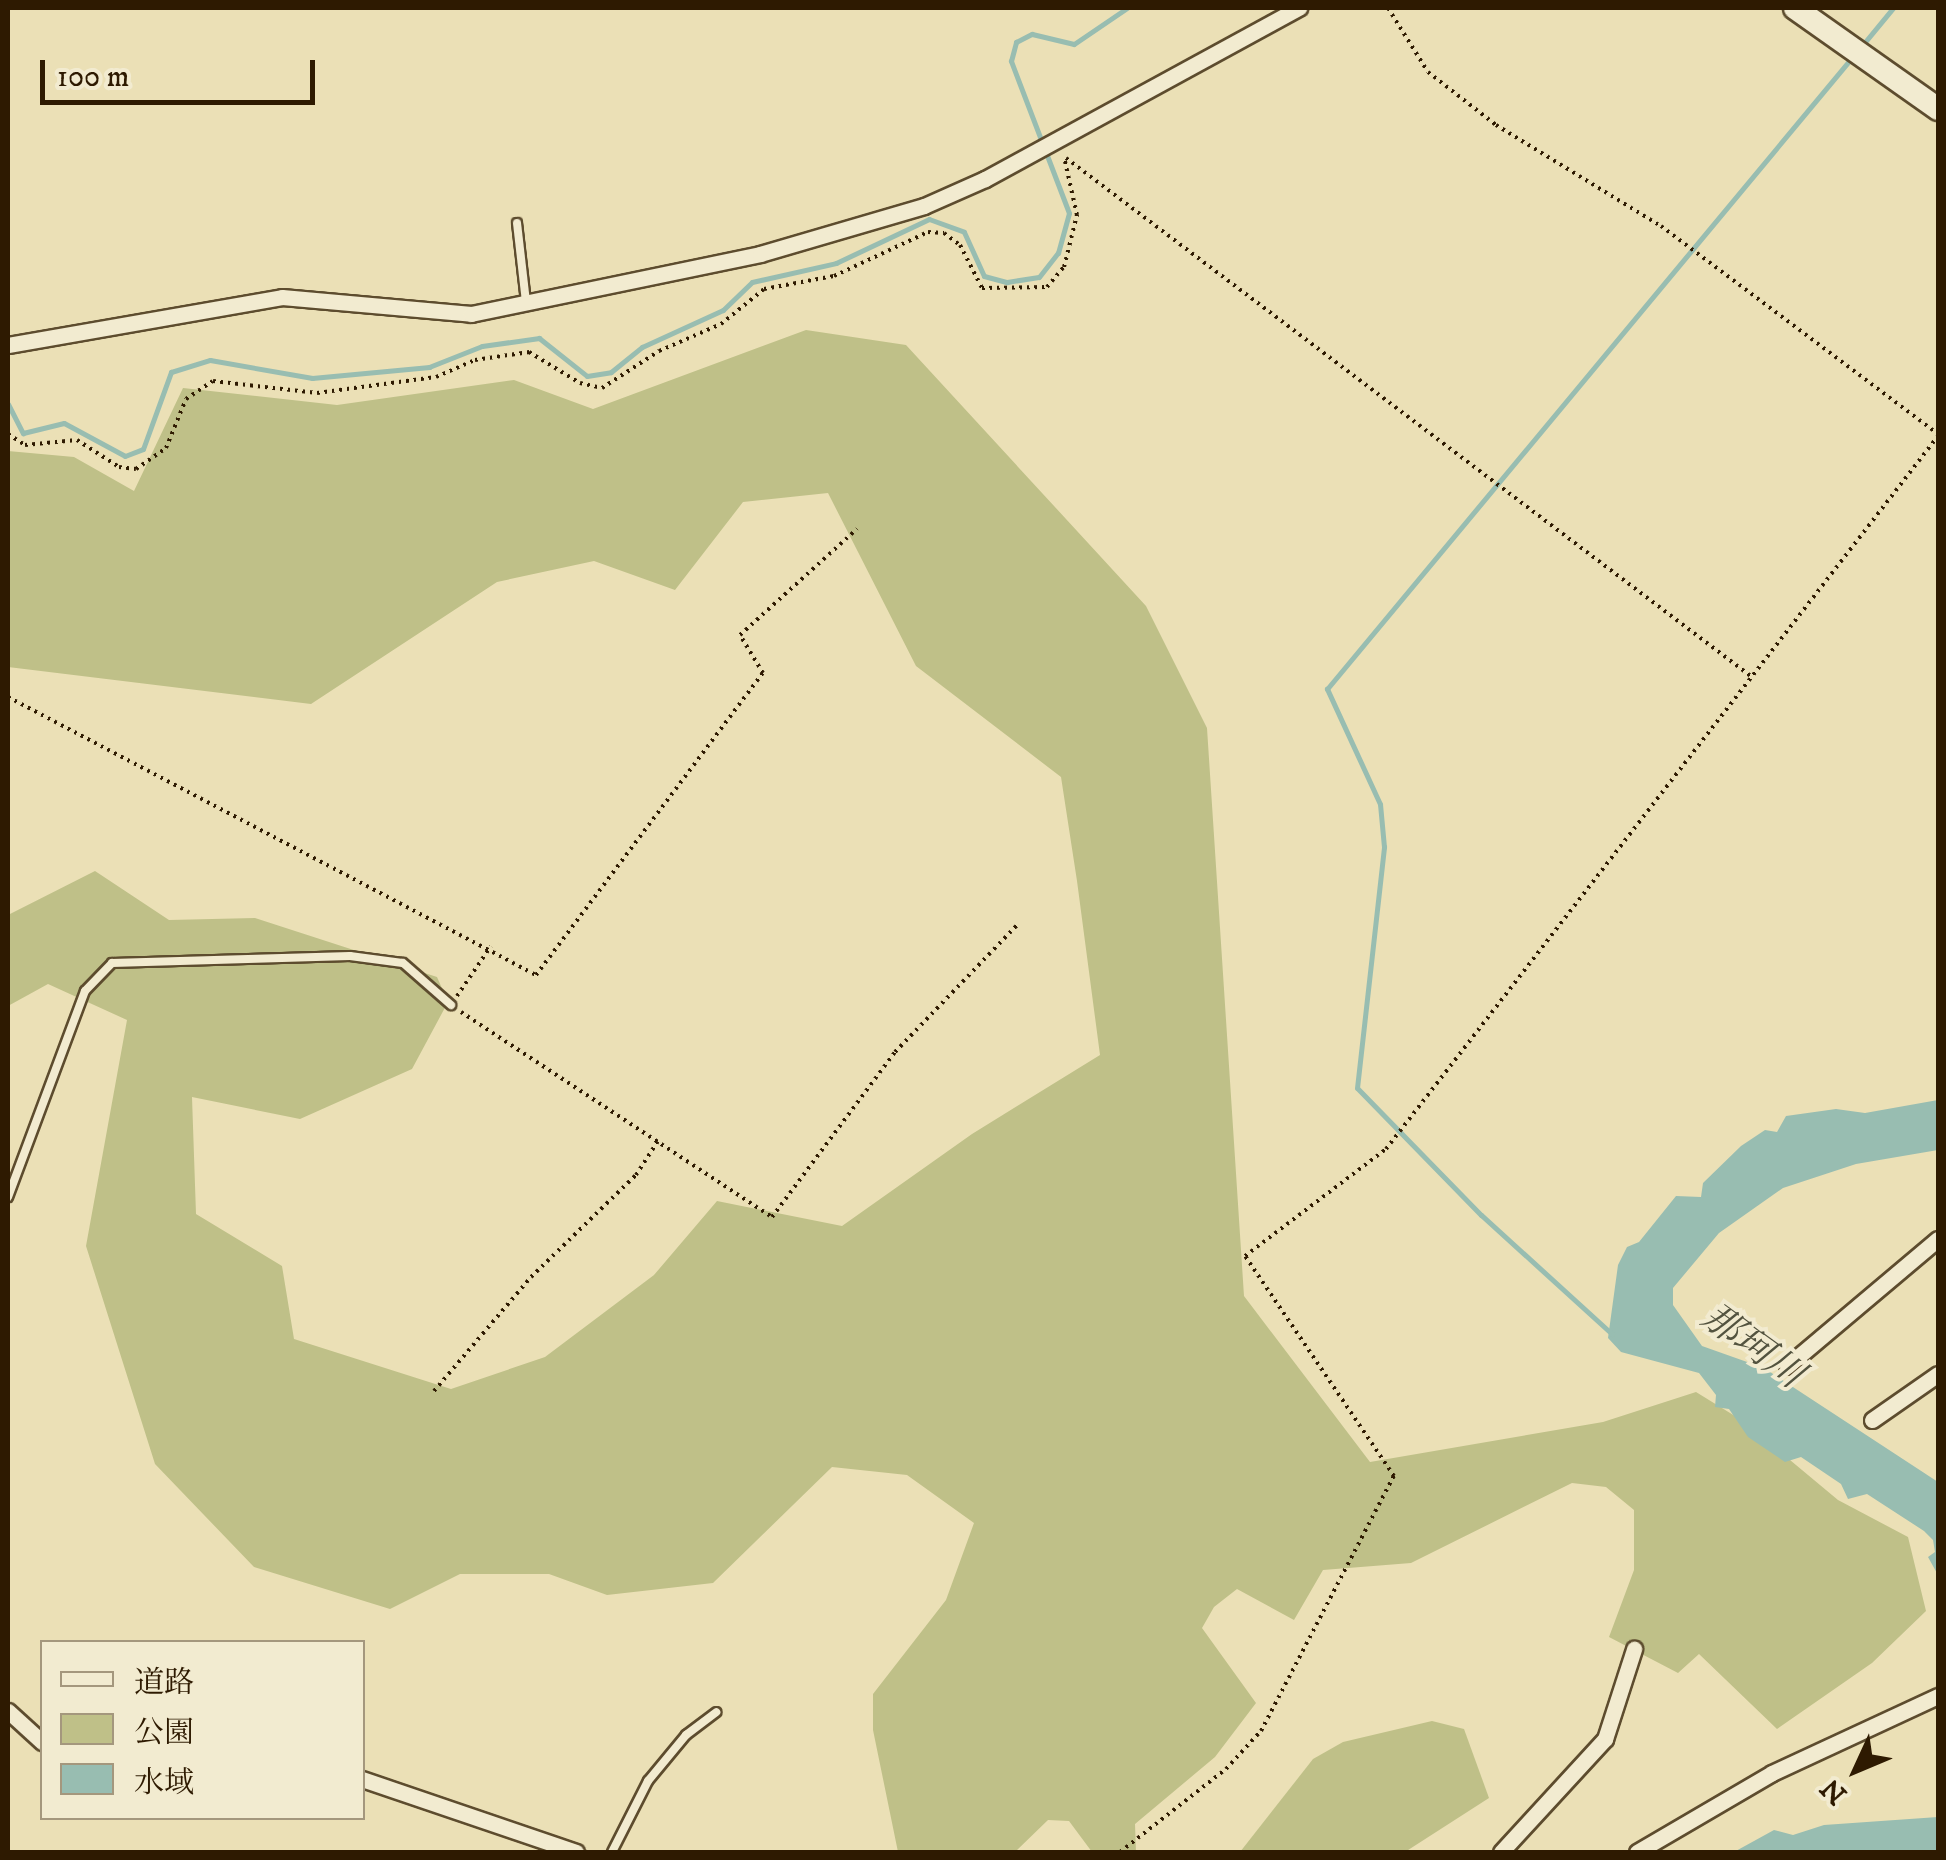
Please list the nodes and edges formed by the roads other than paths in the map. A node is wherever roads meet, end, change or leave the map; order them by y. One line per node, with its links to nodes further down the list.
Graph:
1 (1300, 8): 5 (street)
2 (1795, 8): 3 (main road)
3 (1938, 108)
4 (517, 223): 5 (lane)
5 (526, 302): 6 (street)
6 (8, 344)
7 (450, 1005): 8 (lane)
8 (8, 1198)
9 (1938, 1239): 10 (street)
10 (1787, 1366)
11 (1938, 1374): 12 (street)
12 (1872, 1420)
13 (1634, 1650): 21 (street)
14 (1938, 1696): 22 (street)
15 (8, 1711): 17 (street)
16 (716, 1712): 20 (lane)
17 (40, 1740)
18 (365, 1779): 19 (street)
19 (576, 1852)
20 (612, 1852)
21 (1501, 1852)
22 (1637, 1852)

